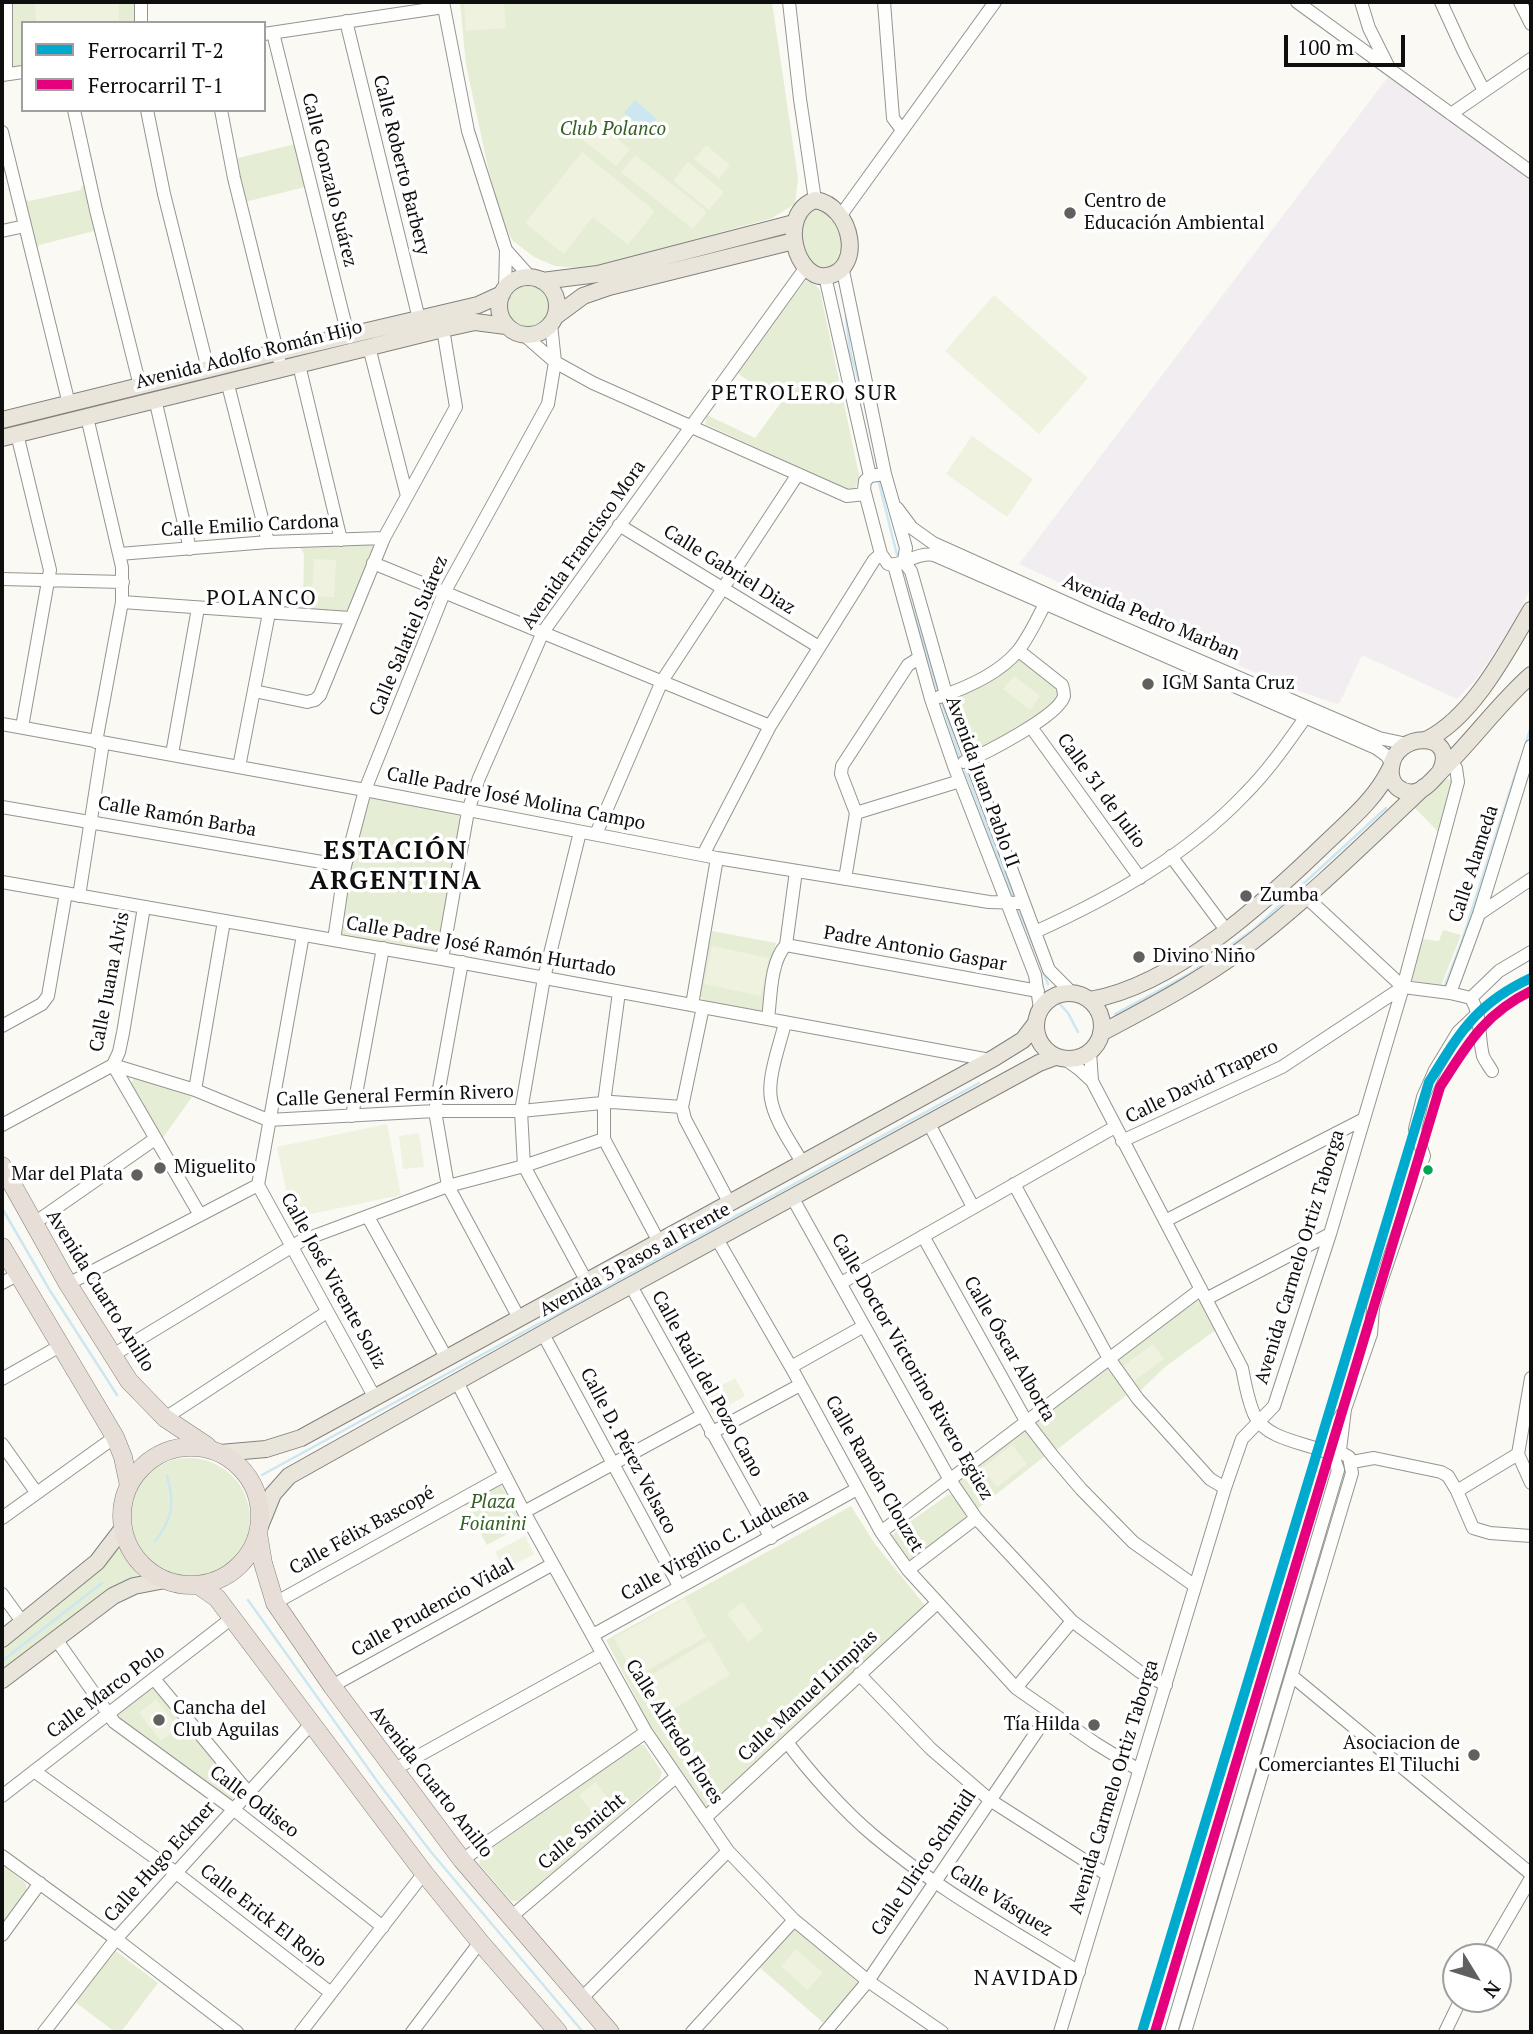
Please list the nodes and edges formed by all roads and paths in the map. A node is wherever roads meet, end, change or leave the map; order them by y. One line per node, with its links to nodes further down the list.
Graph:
1 (5, 2): 19 (street)
2 (141, 2): 11 (street)
3 (789, 2): 28 (street)
4 (884, 2): 25 (street)
5 (995, 2): 25 (street)
6 (1297, 2): 16 (street)
7 (1362, 2): 14 (street)
8 (1441, 2): 20 (street)
9 (1520, 2): 13 (street)
10 (444, 4): 12 (street); 34 (street)
11 (141, 21)
12 (346, 21): 15 (street); 41 (street, Calle Roberto Barbery)
13 (1531, 24)
14 (1369, 28): 16 (street); 18 (street)
15 (269, 34): 45 (street, Calle Gonzalo Suárez)
16 (1352, 42): 18 (street)
17 (1531, 59): 20 (street)
18 (1390, 70): 24 (street)
19 (4, 74)
20 (1484, 91): 24 (street)
21 (74, 112): 54 (street)
22 (147, 112): 51 (street)
23 (221, 112): 48 (street)
24 (1451, 114): 27 (street)
25 (902, 130): 29 (street)
26 (2, 132): 31 (street)
27 (1531, 172)
28 (815, 200): 29 (main road); 30 (main road)
29 (841, 215): 36 (main road)
30 (794, 223): 33 (main road); 38 (main road)
31 (25, 226): 32 (street); 56 (street)
32 (2, 231)
33 (794, 240): 35 (main road); 42 (main road)
34 (506, 250): 38 (street); 39 (street)
35 (806, 267): 37 (main road); 59 (street, Avenida Francisco Mora)
36 (842, 267): 37 (main road); 62 (street)
37 (825, 276): 63 (street)
38 (536, 279): 39 (main road); 42 (main road)
39 (503, 291): 40 (main road, Avenida Adolfo Román Hijo); 43 (main road)
40 (478, 305): 41 (main road, Avenida Adolfo Román Hijo); 44 (main road)
41 (419, 319): 45 (main road, Avenida Adolfo Román Hijo)
42 (554, 320): 46 (main road); 49 (street)
43 (506, 326): 44 (main road, Avenida Adolfo Román Hijo); 46 (main road)
44 (443, 330): 47 (main road, Avenida Adolfo Román Hijo); 65 (street)
45 (348, 335): 48 (main road, Avenida Adolfo Román Hijo)
46 (524, 335): 49 (street)
47 (369, 347): 50 (main road, Avenida Adolfo Román Hijo); 65 (street)
48 (278, 352): 51 (main road, Avenida Adolfo Román Hijo); 52 (street)
49 (555, 362): 59 (street); 80 (street, Calle Salatiel Suárez)
50 (299, 365): 52 (main road, Avenida Adolfo Román Hijo); 69 (street)
51 (208, 369): 54 (main road, Avenida Adolfo Román Hijo)
52 (282, 369): 53 (main road, Avenida Adolfo Román Hijo)
53 (227, 382): 55 (main road, Avenida Adolfo Román Hijo); 70 (street)
54 (141, 386): 56 (main road, Avenida Adolfo Román Hijo)
55 (155, 399): 57 (main road, Avenida Adolfo Román Hijo); 71 (street)
56 (69, 404): 58 (main road, Avenida Adolfo Román Hijo)
57 (87, 417): 60 (main road, Avenida Adolfo Román Hijo); 72 (street)
58 (2, 420)
59 (690, 426): 61 (street); 67 (street, Avenida Francisco Mora)
60 (10, 436): 77 (street)
61 (798, 474): 64 (street); 79 (street)
62 (885, 474): 63 (street); 66 (street)
63 (870, 476): 64 (street)
64 (865, 494): 73 (street)
65 (407, 496): 68 (street)
66 (894, 505): 74 (street); 103 (street, Avenida Pedro Marban)
67 (620, 525): 79 (street, Calle Gabriel Diaz); 87 (street, Avenida Francisco Mora)
68 (384, 538): 69 (street, Calle Emilio Cardona); 75 (street)
69 (341, 540): 70 (street, Calle Emilio Cardona)
70 (268, 542): 71 (street, Calle Emilio Cardona)
71 (190, 549): 72 (street, Calle Emilio Cardona)
72 (118, 554): 78 (street)
73 (881, 554): 74 (street); 88 (street)
74 (900, 562): 82 (street, Avenida Pedro Marban); 90 (street, Avenida Juan Pablo II); 94 (street, Avenida Juan Pablo II)
75 (373, 563): 80 (street); 86 (street)
76 (2, 579): 77 (street)
77 (49, 579): 78 (street); 99 (street)
78 (123, 582): 81 (street)
79 (723, 588): 88 (street, Calle Gabriel Diaz); 92 (street)
80 (444, 593): 87 (street); 113 (street, Calle Salatiel Suárez)
81 (122, 602): 83 (street); 102 (street)
82 (1045, 604): 89 (street); 96 (street, Avenida Pedro Marban)
83 (198, 608): 85 (street); 105 (street)
84 (1531, 610): 101 (main road)
85 (269, 613): 86 (street); 93 (street)
86 (350, 618): 93 (street)
87 (543, 632): 92 (street); 115 (street, Avenida Francisco Mora)
88 (819, 648): 98 (street)
89 (1018, 651): 94 (street); 100 (street)
90 (919, 658): 95 (street, Avenida Juan Pablo II); 116 (street)
91 (1531, 675): 110 (main road)
92 (662, 681): 98 (street); 119 (street)
93 (254, 691): 109 (street)
94 (946, 694): 95 (street); 106 (street, Avenida Juan Pablo II)
95 (931, 699): 107 (street, Avenida Juan Pablo II)
96 (1304, 718): 108 (street, Avenida Pedro Marban); 121 (street)
97 (2, 723): 99 (street, Calle Padre José Molina Campo)
98 (770, 726): 120 (street)
99 (22, 727): 102 (street, Calle Padre José Molina Campo)
100 (1031, 727): 106 (street); 125 (street, Calle 31 de Julio)
101 (1426, 740): 103 (main road); 110 (main road)
102 (99, 742): 105 (street, Calle Padre José Molina Campo); 117 (street)
103 (1407, 744): 108 (main road)
104 (1531, 746): 134 (street, Calle Alameda)
105 (172, 754): 109 (street, Calle Padre José Molina Campo)
106 (970, 760): 107 (street); 132 (street, Avenida Juan Pablo II)
107 (954, 766): 111 (street, Avenida Juan Pablo II)
108 (1391, 766): 112 (main road); 136 (main road)
109 (239, 767): 113 (street, Calle Padre José Molina Campo)
110 (1446, 767): 112 (main road); 146 (street, Avenida Carmelo Ortiz Taborga)
111 (960, 782): 116 (street); 131 (street, Avenida Juan Pablo II)
112 (1424, 787): 130 (main road)
113 (365, 790): 115 (street, Calle Padre José Molina Campo); 123 (street, Calle Salatiel Suárez)
114 (2, 807): 117 (street, Calle Ramón Barba)
115 (468, 811): 118 (street, Calle Padre José Molina Campo); 143 (street, Avenida Francisco Mora)
116 (856, 813): 126 (street)
117 (91, 821): 123 (street, Calle Ramón Barba); 129 (street)
118 (580, 832): 119 (street, Calle Padre José Molina Campo); 145 (street)
119 (596, 834): 120 (street, Calle Padre José Molina Campo)
120 (703, 855): 122 (street, Calle Padre José Molina Campo)
121 (1171, 856): 125 (street); 136 (street)
122 (716, 858): 124 (street, Calle Padre José Molina Campo); 153 (street)
123 (345, 866): 139 (street, Calle Salatiel Suárez)
124 (796, 871): 126 (street, Calle Padre José Molina Campo); 140 (street)
125 (1140, 878): 137 (street)
126 (845, 879): 131 (street, Calle Padre José Molina Campo)
127 (1531, 879): 134 (street)
128 (2, 882): 129 (street, Calle Padre José Ramón Hurtado)
129 (73, 895): 133 (street, Calle Padre José Ramón Hurtado); 158 (street)
130 (1305, 896): 146 (street); 159 (main road)
131 (1006, 902): 132 (street, Calle Padre José Molina Campo); 147 (street, Avenida Juan Pablo II)
132 (1024, 903): 137 (street, Avenida Juan Pablo II)
133 (144, 907): 135 (street, Calle Padre José Ramón Hurtado); 164 (street, Calle Juana Alvis)
134 (1479, 914): 150 (street, Calle Alameda)
135 (224, 921): 138 (street, Calle Padre José Ramón Hurtado); 168 (street)
136 (1226, 930): 152 (main road)
137 (1035, 932): 149 (street, Avenida Juan Pablo II)
138 (303, 934): 139 (street, Calle Padre José Ramón Hurtado); 174 (street, Calle José Vicente Soliz)
139 (334, 940): 141 (street, Calle Padre José Ramón Hurtado)
140 (786, 945): 147 (street, Padre Antonio Gaspar); 156 (street)
141 (383, 948): 143 (street, Calle Padre José Ramón Hurtado); 173 (street)
142 (1531, 952): 151 (street)
143 (442, 959): 144 (street, Calle Padre José Ramón Hurtado)
144 (462, 962): 145 (street, Calle Padre José Ramón Hurtado); 171 (street)
145 (544, 978): 148 (street, Calle Padre José Ramón Hurtado); 172 (street)
146 (1403, 987): 150 (street); 175 (street, Avenida Carmelo Ortiz Taborga); 181 (street, Calle David Trapero)
147 (1038, 991): 155 (street, Avenida Juan Pablo II)
148 (619, 992): 153 (street, Calle Padre José Ramón Hurtado); 169 (street)
149 (1072, 993): 152 (main road); 155 (main road)
150 (1450, 993): 151 (street)
151 (1471, 998): 154 (street)
152 (1090, 1000): 159 (main road)
153 (698, 1006): 156 (street, Calle Padre José Ramón Hurtado); 170 (street)
154 (1477, 1014): 165 (street); 223 (street)
155 (1038, 1016): 162 (main road); 163 (main road, Avenida 3 Pasos al Frente)
156 (768, 1019): 157 (street, Calle Padre José Ramón Hurtado)
157 (785, 1023): 161 (street, Calle Padre José Ramón Hurtado); 183 (street)
158 (2, 1026)
159 (1101, 1033): 160 (main road)
160 (1090, 1052): 162 (main road); 167 (street)
161 (952, 1054): 163 (street, Calle Padre José Ramón Hurtado); 166 (street)
162 (1060, 1058): 167 (street); 176 (main road, Avenida 3 Pasos al Frente)
163 (990, 1060): 166 (main road, Avenida 3 Pasos al Frente)
164 (113, 1065): 168 (street, Calle General Fermín Rivero); 177 (street); 179 (street)
165 (1492, 1071)
166 (964, 1075): 182 (main road, Avenida 3 Pasos al Frente)
167 (1092, 1081): 178 (street)
168 (195, 1090): 174 (street, Calle General Fermín Rivero)
169 (604, 1103): 170 (street, Calle General Fermín Rivero); 172 (street, Calle General Fermín Rivero); 180 (street)
170 (682, 1107): 190 (street)
171 (435, 1111): 172 (street, Calle General Fermín Rivero); 173 (street, Calle General Fermín Rivero); 188 (street)
172 (521, 1111): 185 (street)
173 (352, 1116): 174 (street, Calle General Fermín Rivero)
174 (268, 1120): 187 (street, Calle José Vicente Soliz)
175 (1362, 1120): 194 (street); 196 (street, Avenida Carmelo Ortiz Taborga)
176 (928, 1122): 182 (main road, Avenida 3 Pasos al Frente); 191 (street)
177 (2, 1125)
178 (1115, 1127): 181 (street); 186 (street, Calle David Trapero)
179 (155, 1139): 192 (street); 195 (street)
180 (604, 1139): 185 (street); 199 (street)
181 (1122, 1141): 194 (street)
182 (848, 1151): 183 (main road, Avenida 3 Pasos al Frente); 189 (main road, Avenida 3 Pasos al Frente)
183 (803, 1164): 190 (main road, Avenida 3 Pasos al Frente)
184 (2, 1166): 195 (highway, Avenida Cuarto Anillo)
185 (524, 1166): 188 (street); 203 (street)
186 (1014, 1184): 191 (street, Calle David Trapero); 215 (street)
187 (258, 1185): 192 (street); 200 (street, Calle José Vicente Soliz)
188 (449, 1186): 193 (street); 210 (street)
189 (792, 1197): 198 (main road, Avenida 3 Pasos al Frente); 204 (street, Calle Doctor Victorino Rivero Egüez)
190 (730, 1204): 199 (main road, Avenida 3 Pasos al Frente)
191 (973, 1208): 197 (street, Calle David Trapero)
192 (200, 1215): 205 (street)
193 (368, 1217): 200 (street); 216 (street)
194 (1164, 1221): 207 (street)
195 (33, 1224): 205 (highway, Avenida Cuarto Anillo)
196 (1330, 1234): 207 (street); 227 (street, Avenida Carmelo Ortiz Taborga)
197 (923, 1236): 204 (street, Calle David Trapero); 226 (street, Calle Óscar Alborta)
198 (717, 1239): 206 (main road, Avenida 3 Pasos al Frente); 217 (street, Calle Ramón Clouzet)
199 (659, 1242): 203 (main road, Avenida 3 Pasos al Frente)
200 (292, 1246): 209 (street, Calle José Vicente Soliz); 214 (street)
201 (2, 1247): 202 (highway)
202 (9, 1279): 213 (highway)
203 (587, 1282): 208 (main road, Avenida 3 Pasos al Frente)
204 (841, 1283): 211 (street, Calle Doctor Victorino Rivero Egüez)
205 (68, 1284): 214 (highway, Avenida Cuarto Anillo)
206 (631, 1286): 208 (main road, Avenida 3 Pasos al Frente); 224 (street, Calle Raúl del Pozo Cano)
207 (1204, 1294): 215 (street); 227 (street)
208 (561, 1310): 210 (main road, Avenida 3 Pasos al Frente); 212 (main road, Avenida 3 Pasos al Frente)
209 (327, 1312): 222 (street, Calle José Vicente Soliz); 225 (street)
210 (519, 1318): 216 (main road, Avenida 3 Pasos al Frente)
211 (864, 1326): 217 (street); 238 (street, Calle Doctor Victorino Rivero Egüez)
212 (543, 1334): 220 (main road, Avenida 3 Pasos al Frente); 236 (street, Calle D. Pérez Velsaco)
213 (60, 1346): 219 (street); 229 (highway)
214 (113, 1355): 225 (highway, Avenida Cuarto Anillo)
215 (1108, 1357): 226 (street); 241 (street)
216 (447, 1359): 222 (main road, Avenida 3 Pasos al Frente)
217 (791, 1367): 221 (street, Calle Ramón Clouzet)
218 (1531, 1378): 234 (street)
219 (2, 1380)
220 (457, 1382): 237 (street, Calle Alfredo Flores); 249 (main road, Avenida 3 Pasos al Frente)
221 (800, 1385): 228 (street); 242 (street, Calle Ramón Clouzet)
222 (375, 1398): 233 (main road, Avenida 3 Pasos al Frente)
223 (1345, 1409): 231 (street); 232 (street)
224 (701, 1416): 228 (street, Calle Raúl del Pozo Cano); 236 (street)
225 (165, 1418): 233 (highway, Avenida Cuarto Anillo)
226 (1026, 1421): 238 (street); 260 (street, Calle Óscar Alborta)
227 (1261, 1424): 231 (street); 241 (street, Avenida Carmelo Ortiz Taborga); 253 (street)
228 (711, 1433): 252 (street, Calle Raúl del Pozo Cano)
229 (115, 1437): 240 (highway); 244 (street)
230 (2, 1444): 244 (street)
231 (1324, 1444): 232 (street)
232 (1340, 1450): 235 (street)
233 (217, 1451): 240 (highway); 249 (highway)
234 (1518, 1454): 239 (street); 243 (street)
235 (1352, 1462): 243 (street); 254 (street)
236 (612, 1464): 245 (street); 259 (street, Calle D. Pérez Velsaco)
237 (505, 1475): 245 (street, Calle Alfredo Flores); 262 (street, Calle Félix Bascopé)
238 (950, 1480): 247 (street, Calle Doctor Victorino Rivero Egüez); 250 (street)
239 (1531, 1483)
240 (129, 1486): 248 (highway)
241 (1225, 1488): 260 (street, Avenida Carmelo Ortiz Taborga)
242 (857, 1489): 250 (street, Calle Ramón Clouzet); 252 (street, Calle Virgilio C. Ludueña)
243 (1457, 1491): 251 (street)
244 (36, 1492): 246 (street)
245 (524, 1512): 255 (street, Calle Alfredo Flores)
246 (2, 1518)
247 (976, 1518): 256 (street); 265 (street, Calle Doctor Victorino Rivero Egüez)
248 (123, 1528): 257 (highway); 266 (main road)
249 (259, 1530): 258 (highway); 262 (highway, Avenida Cuarto Anillo)
250 (881, 1532): 256 (street, Calle Ramón Clouzet)
251 (1531, 1535)
252 (771, 1538): 259 (street, Calle Virgilio C. Ludueña)
253 (1318, 1538): 254 (street); 283 (street)
254 (1332, 1542): 272 (street)
255 (553, 1564): 267 (street, Calle Alfredo Flores); 276 (street, Calle Prudencio Vidal)
256 (908, 1570): 263 (street, Calle Ramón Clouzet)
257 (165, 1580): 258 (highway); 269 (main road)
258 (198, 1585): 264 (highway)
259 (679, 1586): 267 (street, Calle Virgilio C. Ludueña)
260 (1195, 1586): 275 (street, Avenida Carmelo Ortiz Taborga)
261 (2, 1594): 266 (street)
262 (275, 1603): 276 (highway, Avenida Cuarto Anillo)
263 (937, 1603): 271 (street, Calle Manuel Limpias); 277 (street, Calle Ramón Clouzet)
264 (232, 1618): 274 (street, Calle Marco Polo); 280 (highway)
265 (1072, 1621): 275 (street, Calle Doctor Victorino Rivero Egüez); 277 (street)
266 (23, 1623): 268 (main road)
267 (593, 1635): 270 (street, Calle Alfredo Flores)
268 (2, 1639)
269 (56, 1639): 273 (main road); 279 (street, Calle Odiseo)
270 (603, 1654): 281 (street, Calle Alfredo Flores); 285 (street)
271 (859, 1674): 282 (street, Calle Manuel Limpias); 290 (street)
272 (1292, 1676): 283 (street); 299 (street)
273 (2, 1680)
274 (155, 1680): 279 (street, Calle Marco Polo); 288 (street)
275 (1166, 1685): 286 (street, Avenida Carmelo Ortiz Taborga)
276 (332, 1686): 285 (highway, Avenida Cuarto Anillo)
277 (1016, 1688): 278 (street, Calle Ramón Clouzet)
278 (1050, 1712): 286 (street, Calle Ramón Clouzet); 290 (street, Calle Ulrico Schmidl)
279 (109, 1714): 284 (street, Calle Marco Polo); 291 (street, Calle Odiseo)
280 (311, 1724): 288 (street, Calle Hugo Eckner); 297 (highway)
281 (646, 1732): 287 (street, Calle Alfredo Flores); 295 (street)
282 (787, 1742): 292 (street, Calle Manuel Limpias); 301 (street, Calle Vásquez)
283 (1256, 1769): 310 (street); 311 (street)
284 (34, 1770): 289 (street, Calle Marco Polo); 296 (street, Calle Erick El Rojo)
285 (393, 1770): 295 (highway, Avenida Cuarto Anillo)
286 (1139, 1770): 298 (street, Avenida Carmelo Ortiz Taborga)
287 (676, 1777): 292 (street, Calle Alfredo Flores); 302 (street, Calle Smicht)
288 (248, 1792): 291 (street, Calle Hugo Eckner)
289 (2, 1796)
290 (990, 1800): 298 (street); 301 (street, Calle Ulrico Schmidl)
291 (233, 1809): 296 (street, Calle Hugo Eckner); 304 (street, Calle Odiseo)
292 (705, 1818): 293 (street, Calle Alfredo Flores)
293 (728, 1851): 303 (street, Calle Alfredo Flores); 314 (street)
294 (2, 1856): 300 (street)
295 (462, 1860): 302 (highway, Avenida Cuarto Anillo)
296 (175, 1872): 306 (street, Calle Hugo Eckner); 313 (street, Calle Erick El Rojo)
297 (424, 1873): 304 (street); 307 (highway)
298 (1106, 1874): 309 (street, Avenida Carmelo Ortiz Taborga)
299 (1531, 1876): 308 (street)
300 (40, 1883): 305 (street); 306 (street)
301 (935, 1883): 309 (street, Calle Vásquez); 312 (street, Calle Ulrico Schmidl)
302 (512, 1916): 314 (highway, Avenida Cuarto Anillo)
303 (794, 1920): 312 (street, Calle Alfredo Flores); 324 (street)
304 (383, 1927): 313 (street)
305 (2, 1935)
306 (116, 1939): 318 (street, Calle Hugo Eckner); 319 (street)
307 (480, 1942): 321 (street); 322 (highway)
308 (1493, 1943)
309 (1079, 1972): 327 (street, Avenida Carmelo Ortiz Taborga)
310 (1188, 1972): 311 (street); 316 (street)
311 (1202, 1976): 317 (street)
312 (868, 1981): 325 (street, Calle Ulrico Schmidl); 326 (street, Calle Alfredo Flores)
313 (331, 1993): 320 (street)
314 (581, 1998): 323 (highway, Avenida Cuarto Anillo)
315 (1454, 2013): 330 (street)
316 (1176, 2014): 317 (street); 328 (street)
317 (1189, 2018): 329 (street)
318 (44, 2032)
319 (237, 2032)
320 (302, 2032)
321 (412, 2032)
322 (558, 2032)
323 (610, 2032)
324 (692, 2032)
325 (825, 2032)
326 (942, 2032)
327 (1060, 2032)
328 (1171, 2032)
329 (1185, 2032)
330 (1445, 2032)

